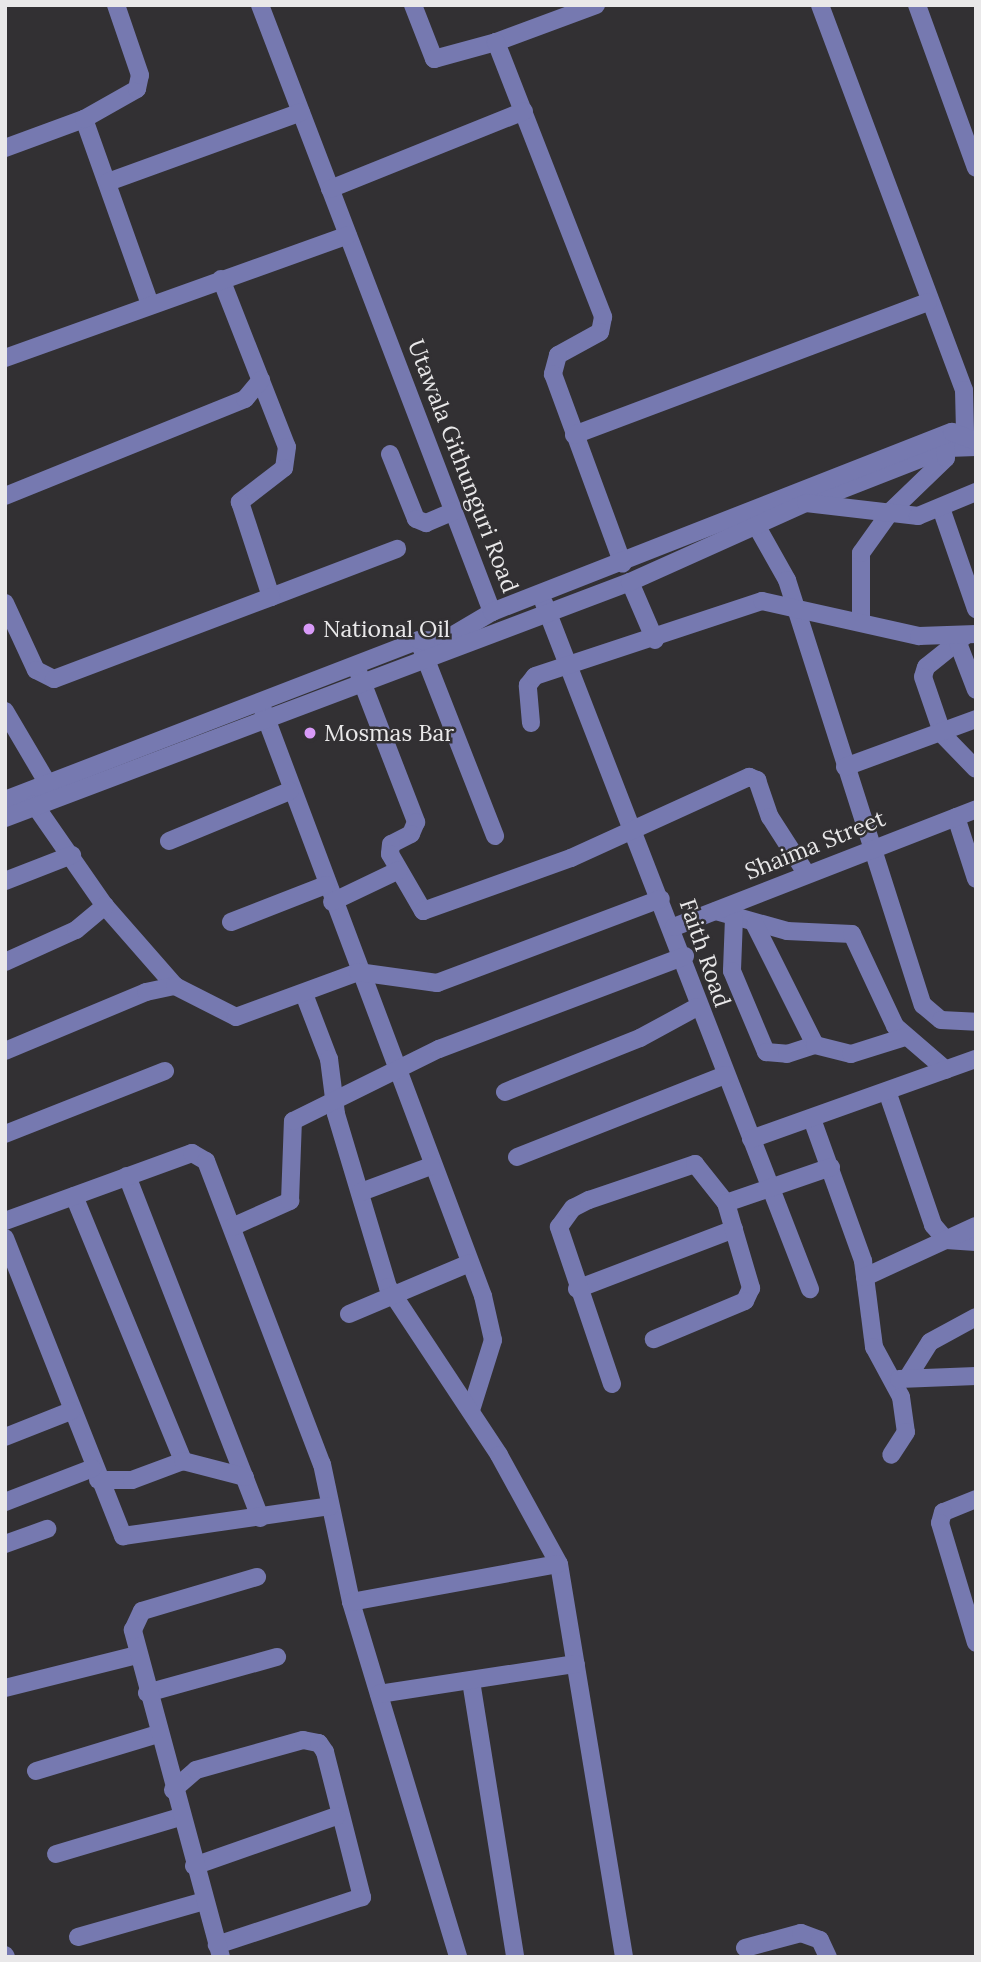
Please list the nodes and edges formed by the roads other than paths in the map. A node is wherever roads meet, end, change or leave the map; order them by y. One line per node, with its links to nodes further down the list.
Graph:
1 (116, 5): 10 (street)
2 (260, 5): 9 (street, Utawala Githunguri Road)
3 (413, 5): 7 (street)
4 (596, 5): 7 (street)
5 (820, 5): 17 (street)
6 (917, 5): 12 (street)
7 (496, 42): 8 (street)
8 (524, 110): 14 (street); 21 (street)
9 (301, 112): 13 (street); 14 (street, Utawala Githunguri Road)
10 (84, 119): 11 (street); 13 (street)
11 (5, 148)
12 (976, 168)
13 (108, 181): 18 (street)
14 (330, 189): 15 (street, Utawala Githunguri Road)
15 (348, 235): 16 (street); 30 (street, Utawala Githunguri Road)
16 (221, 279): 18 (street); 20 (street)
17 (928, 302): 21 (street); 22 (street)
18 (150, 304): 19 (street)
19 (5, 358)
20 (261, 380): 27 (street); 37 (street)
21 (574, 435): 34 (street)
22 (970, 436): 23 (street)
23 (946, 441): 24 (street); 28 (street); 31 (street); 34 (street)
24 (976, 447)
25 (390, 454): 30 (street)
26 (976, 492): 29 (street)
27 (5, 496)
28 (806, 503): 31 (street); 32 (street)
29 (941, 508): 31 (street); 40 (street)
30 (454, 511): 41 (street, Utawala Githunguri Road)
31 (891, 511): 43 (street)
32 (756, 525): 35 (street); 39 (street)
33 (397, 549): 37 (street)
34 (623, 564): 36 (street)
35 (630, 582): 42 (street); 46 (street)
36 (540, 593): 41 (street); 42 (street, Faith Road)
37 (271, 597): 38 (street)
38 (5, 603)
39 (794, 606): 43 (street); 46 (street); 57 (street)
40 (976, 609)
41 (492, 612): 45 (street, Utawala Githunguri Road)
42 (549, 613): 47 (street); 48 (street, Faith Road)
43 (861, 622): 44 (street)
44 (967, 637): 50 (street); 56 (street)
45 (419, 640): 47 (street); 49 (street, Utawala Githunguri Road)
46 (655, 640): 48 (street)
47 (425, 658): 49 (street); 66 (street)
48 (572, 666): 55 (street); 65 (street, Faith Road)
49 (359, 675): 51 (street, Utawala Githunguri Road); 53 (street); 70 (street)
50 (976, 690)
51 (260, 702): 53 (street); 59 (street, Utawala Githunguri Road)
52 (5, 711): 59 (street)
53 (267, 719): 60 (street); 61 (street)
54 (976, 719): 56 (street)
55 (531, 723)
56 (943, 735): 57 (street); 58 (street)
57 (845, 767): 68 (street)
58 (976, 769)
59 (48, 784): 62 (street, Utawala Githunguri Road)
60 (290, 791): 67 (street); 74 (street)
61 (34, 804): 62 (street); 69 (street)
62 (9, 807)
63 (976, 809): 64 (street, Shaima Street)
64 (957, 817): 68 (street, Shaima Street); 72 (street)
65 (634, 830): 70 (street); 71 (street); 75 (street, Faith Road)
66 (495, 836)
67 (169, 841)
68 (870, 848): 71 (street, Shaima Street); 88 (street)
69 (72, 855): 73 (street); 76 (street)
70 (399, 870): 74 (street)
71 (806, 873): 77 (street, Shaima Street)
72 (976, 879)
73 (5, 881)
74 (329, 893): 79 (street); 84 (street)
75 (661, 899): 81 (street, Faith Road); 84 (street)
76 (105, 906): 83 (street); 85 (street)
77 (716, 911): 78 (street); 81 (street, Shaima Street)
78 (734, 918): 80 (street); 90 (street)
79 (231, 922)
80 (755, 925): 89 (street); 90 (street)
81 (674, 928): 82 (street, Faith Road)
82 (685, 956): 87 (street, Faith Road); 93 (street)
83 (5, 962)
84 (358, 972): 86 (street); 93 (street)
85 (175, 986): 86 (street); 91 (street)
86 (304, 994): 99 (street)
87 (697, 1007): 96 (street, Faith Road); 97 (street)
88 (976, 1022)
89 (905, 1037): 90 (street); 94 (street)
90 (814, 1045)
91 (5, 1051)
92 (976, 1059): 94 (street)
93 (394, 1069): 99 (street); 104 (street)
94 (946, 1070): 98 (street)
95 (165, 1072): 101 (street)
96 (725, 1075): 102 (street, Faith Road); 103 (street)
97 (505, 1092)
98 (888, 1094): 100 (street); 116 (street)
99 (336, 1095): 108 (street); 113 (street)
100 (812, 1119): 102 (street); 105 (street)
101 (5, 1134)
102 (751, 1139): 107 (street, Faith Road)
103 (517, 1157)
104 (431, 1166): 108 (street); 118 (street)
105 (831, 1167): 107 (street); 119 (street)
106 (127, 1176): 109 (street); 113 (street); 135 (street)
107 (771, 1188): 110 (street); 121 (street, Faith Road)
108 (361, 1192): 122 (street)
109 (74, 1196): 111 (street); 133 (street)
110 (726, 1203): 114 (street); 120 (street)
111 (5, 1221)
112 (976, 1226): 116 (street)
113 (232, 1227): 138 (street)
114 (734, 1229): 120 (street); 125 (street)
115 (5, 1238): 130 (street)
116 (946, 1240): 117 (street); 119 (street)
117 (976, 1242)
118 (470, 1263): 122 (street); 129 (street)
119 (865, 1278): 127 (street)
120 (577, 1289): 128 (street)
121 (810, 1289)
122 (392, 1294): 123 (street); 129 (street)
123 (349, 1314)
124 (976, 1317): 127 (street)
125 (654, 1339)
126 (976, 1376): 127 (street)
127 (902, 1378): 132 (street)
128 (612, 1384)
129 (471, 1410): 142 (street)
130 (71, 1411): 131 (street); 134 (street)
131 (5, 1437)
132 (891, 1455)
133 (183, 1461): 134 (street); 135 (street)
134 (95, 1474): 137 (street); 139 (street)
135 (245, 1478): 139 (street)
136 (976, 1499): 145 (street)
137 (5, 1502)
138 (330, 1506): 139 (street); 144 (street)
139 (260, 1518)
140 (47, 1529): 141 (street)
141 (5, 1544)
142 (559, 1564): 144 (street); 148 (street)
143 (257, 1577): 146 (street)
144 (351, 1602): 152 (street)
145 (976, 1643)
146 (136, 1655): 150 (street); 151 (street)
147 (277, 1657): 151 (street)
148 (576, 1664): 149 (street); 166 (street)
149 (471, 1681): 152 (street); 165 (street)
150 (5, 1688)
151 (147, 1693): 153 (street)
152 (379, 1694): 164 (street)
153 (158, 1734): 154 (street); 155 (street)
154 (36, 1771)
155 (173, 1790): 156 (street); 157 (street)
156 (337, 1816): 159 (street); 163 (street)
157 (180, 1817): 158 (street); 159 (street)
158 (56, 1854)
159 (194, 1866): 160 (street)
160 (204, 1901): 161 (street); 163 (street)
161 (78, 1937)
162 (745, 1948): 167 (street)
163 (219, 1951)
164 (458, 1957)
165 (515, 1957)
166 (624, 1957)
167 (828, 1957)

